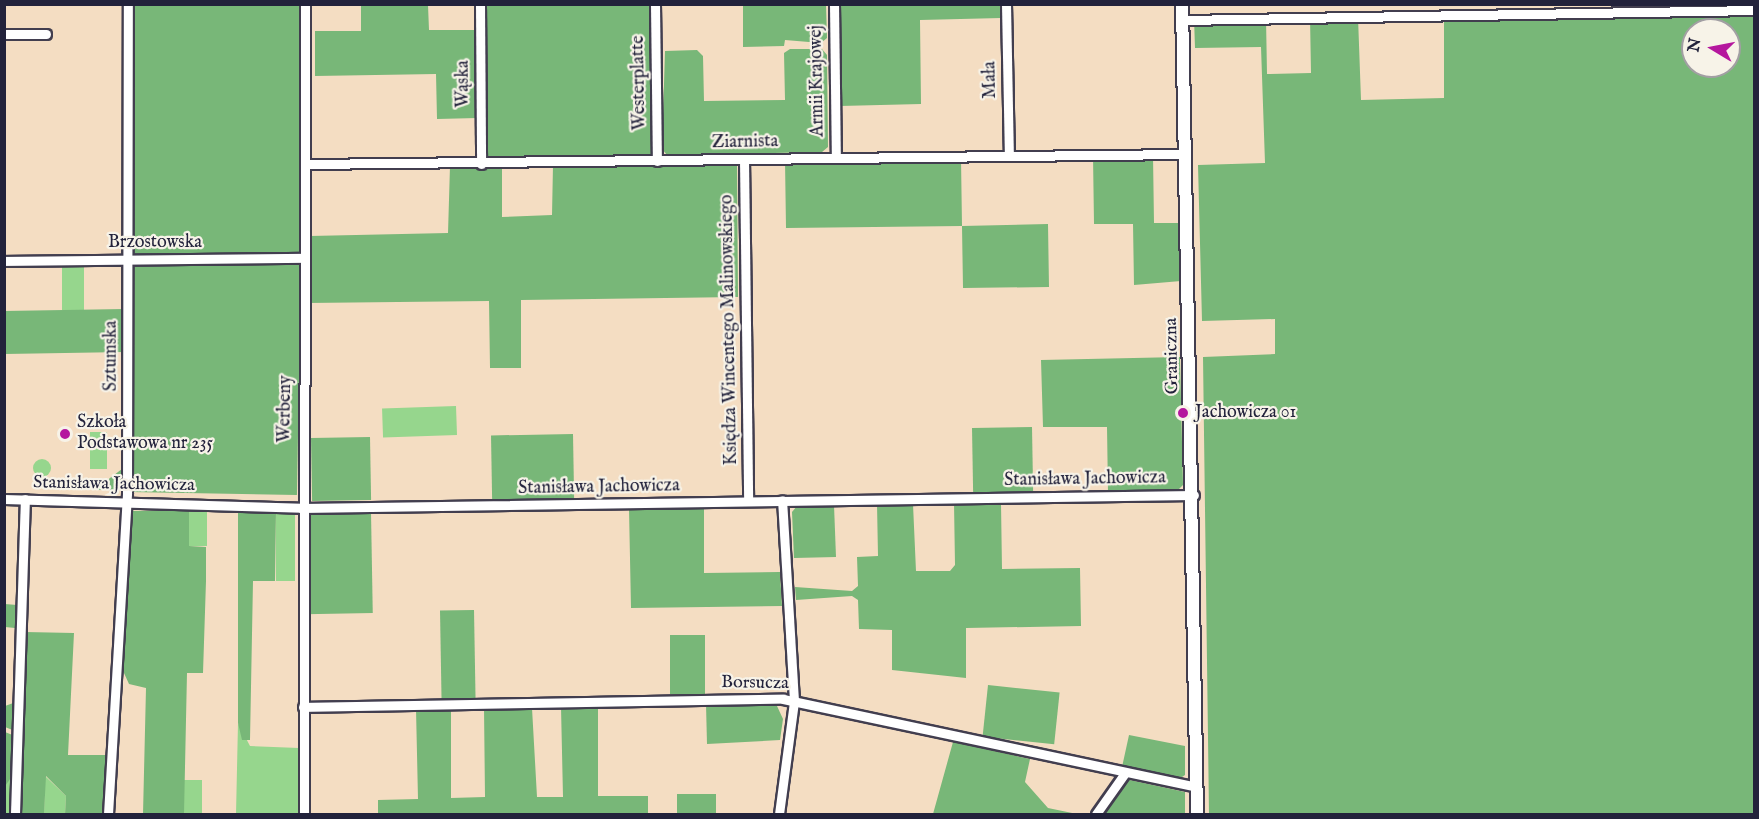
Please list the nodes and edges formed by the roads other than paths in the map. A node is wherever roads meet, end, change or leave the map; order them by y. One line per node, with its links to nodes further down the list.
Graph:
1 (128, 4): 20 (street, Sztumska)
2 (305, 4): 17 (street, Werbeny)
3 (480, 4): 18 (street, Wąska)
4 (655, 4): 16 (street, Westerplatte)
5 (834, 4): 14 (street, Armii Krajowej)
6 (1006, 4): 13 (street, Mała)
7 (1182, 4): 9 (street, Graniczna)
8 (1755, 10): 9 (street)
9 (1183, 20): 12 (street, Graniczna)
10 (4, 34): 11 (street)
11 (46, 34)
12 (1185, 154): 13 (street, Ziarnista); 22 (street, Graniczna)
13 (1009, 155): 14 (street, Ziarnista)
14 (836, 158): 15 (street, Ziarnista)
15 (744, 159): 16 (street, Ziarnista); 27 (street, Księdza Wincentego Malinowskiego)
16 (657, 161): 18 (street, Ziarnista)
17 (306, 164): 18 (street, Ziarnista); 19 (street, Werbeny)
18 (481, 164)
19 (305, 258): 20 (street, Brzostowska); 28 (street, Werbeny)
20 (129, 259): 21 (street, Brzostowska); 26 (street, Sztumska)
21 (4, 261)
22 (1194, 495): 25 (street, Stanisława Jachowicza); 32 (street, Graniczna)
23 (4, 499): 24 (street, Stanisława Jachowicza)
24 (25, 499): 26 (street, Stanisława Jachowicza); 33 (street)
25 (782, 500): 27 (street, Stanisława Jachowicza); 29 (street)
26 (126, 501): 28 (street, Stanisława Jachowicza); 34 (street, Sztumska)
27 (748, 501): 28 (street, Stanisława Jachowicza)
28 (300, 508): 30 (street, Werbeny)
29 (794, 701): 30 (street, Borsucza); 31 (street, Borsucza); 36 (street)
30 (303, 707): 35 (street, Werbeny)
31 (1125, 773): 32 (street, Borsucza); 37 (street)
32 (1197, 787): 38 (street, Graniczna)
33 (15, 814)
34 (108, 814)
35 (304, 814)
36 (779, 814)
37 (1096, 814)
38 (1197, 814)

